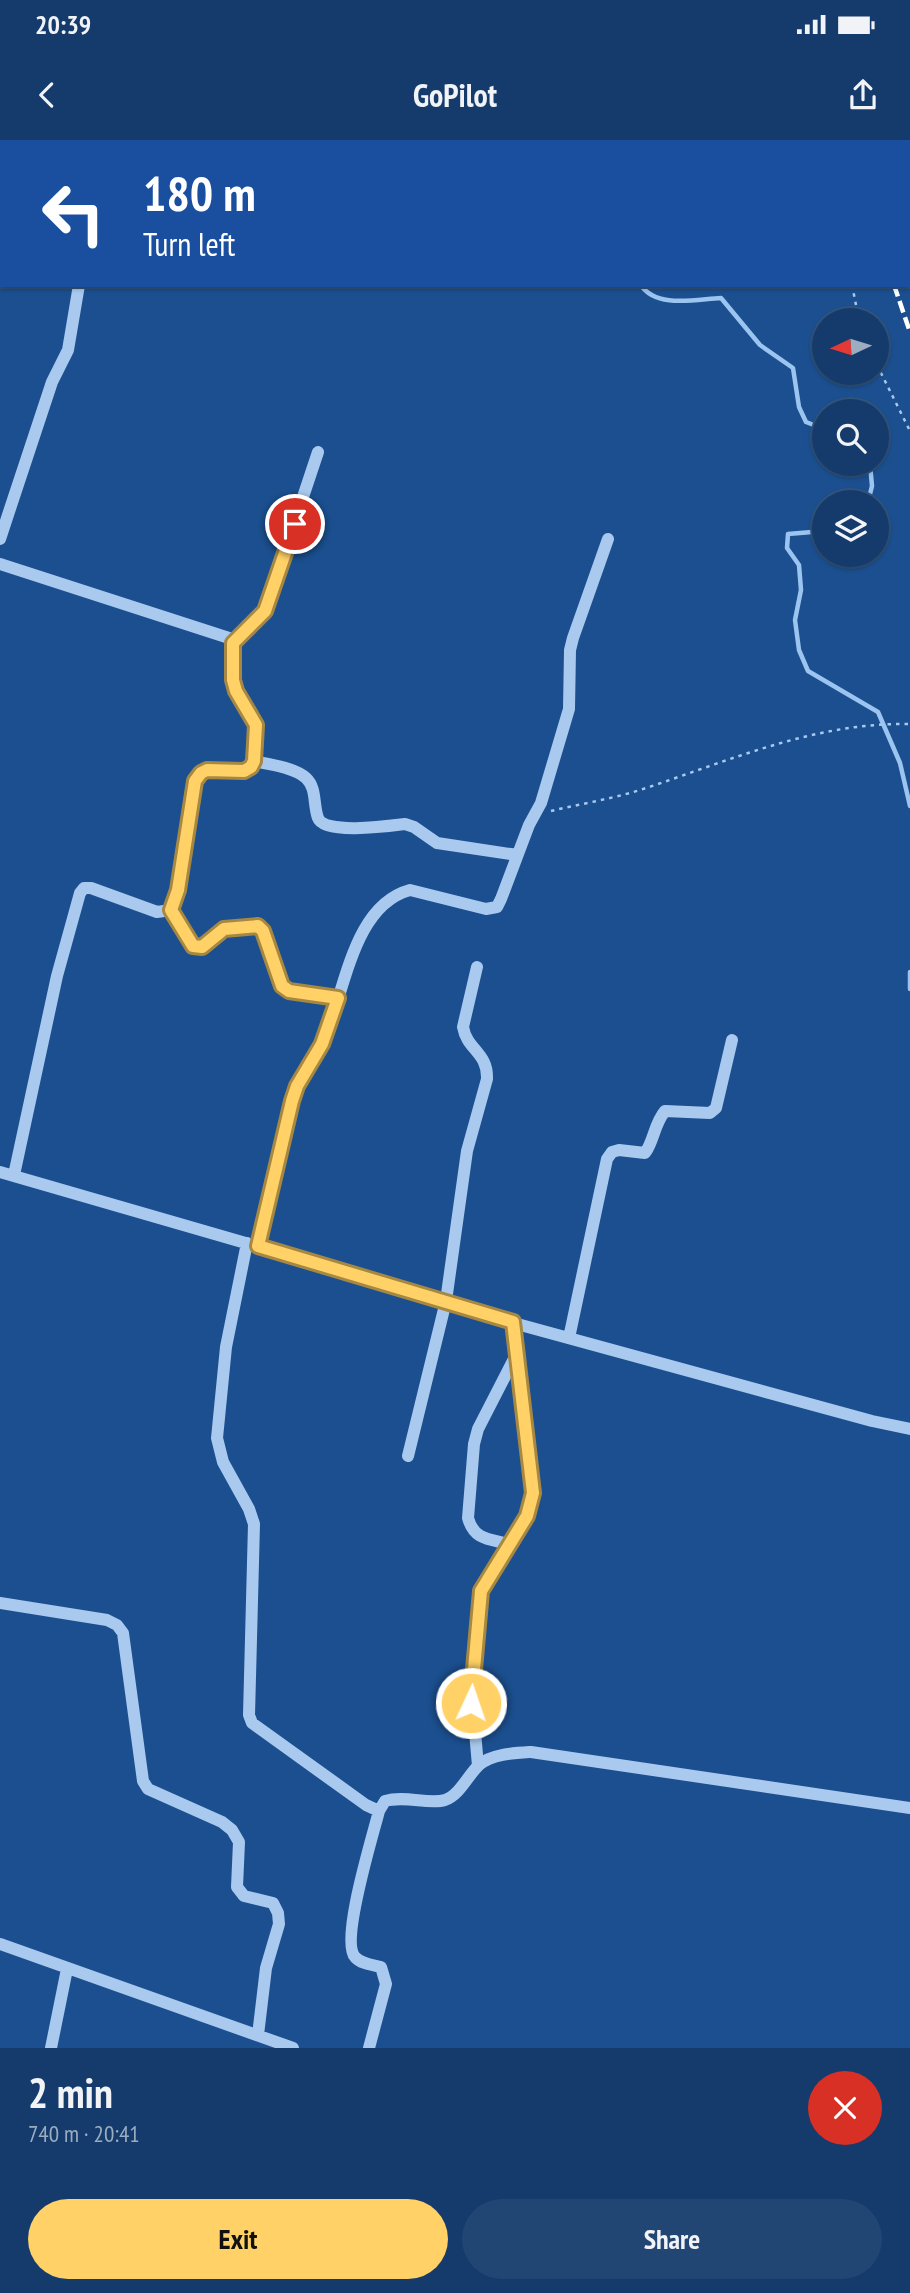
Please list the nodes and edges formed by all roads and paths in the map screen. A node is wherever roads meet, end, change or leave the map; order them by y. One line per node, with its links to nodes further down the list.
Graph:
1 (79, 287): 8 (street)
2 (852, 287): 3 (path)
3 (857, 308)
4 (887, 385): 5 (path)
5 (910, 431)
6 (318, 452): 10 (street)
7 (608, 538): 13 (street)
8 (0, 539)
9 (0, 564): 10 (street)
10 (233, 643): 12 (street)
11 (910, 724): 13 (path)
12 (254, 761): 14 (street); 15 (street)
13 (534, 815): 14 (street)
14 (517, 855): 17 (street)
15 (171, 910): 17 (street); 20 (street)
16 (477, 967): 22 (street)
17 (338, 998): 21 (street)
18 (732, 1040): 24 (street)
19 (0, 1172): 20 (street)
20 (14, 1175): 21 (street)
21 (253, 1245): 22 (street); 32 (street)
22 (446, 1301): 23 (street); 27 (street)
23 (513, 1322): 24 (street); 25 (street)
24 (569, 1338): 26 (street)
25 (517, 1354): 28 (street); 28 (street)
26 (910, 1429)
27 (408, 1456)
28 (509, 1544): 30 (street)
29 (0, 1603): 35 (street)
30 (478, 1766): 31 (street); 32 (street)
31 (910, 1808)
32 (379, 1811): 38 (street)
33 (0, 1944): 34 (street)
34 (66, 1969): 35 (street); 36 (street)
35 (258, 2035): 37 (street)
36 (51, 2048)
37 (293, 2048)
38 (369, 2048)

